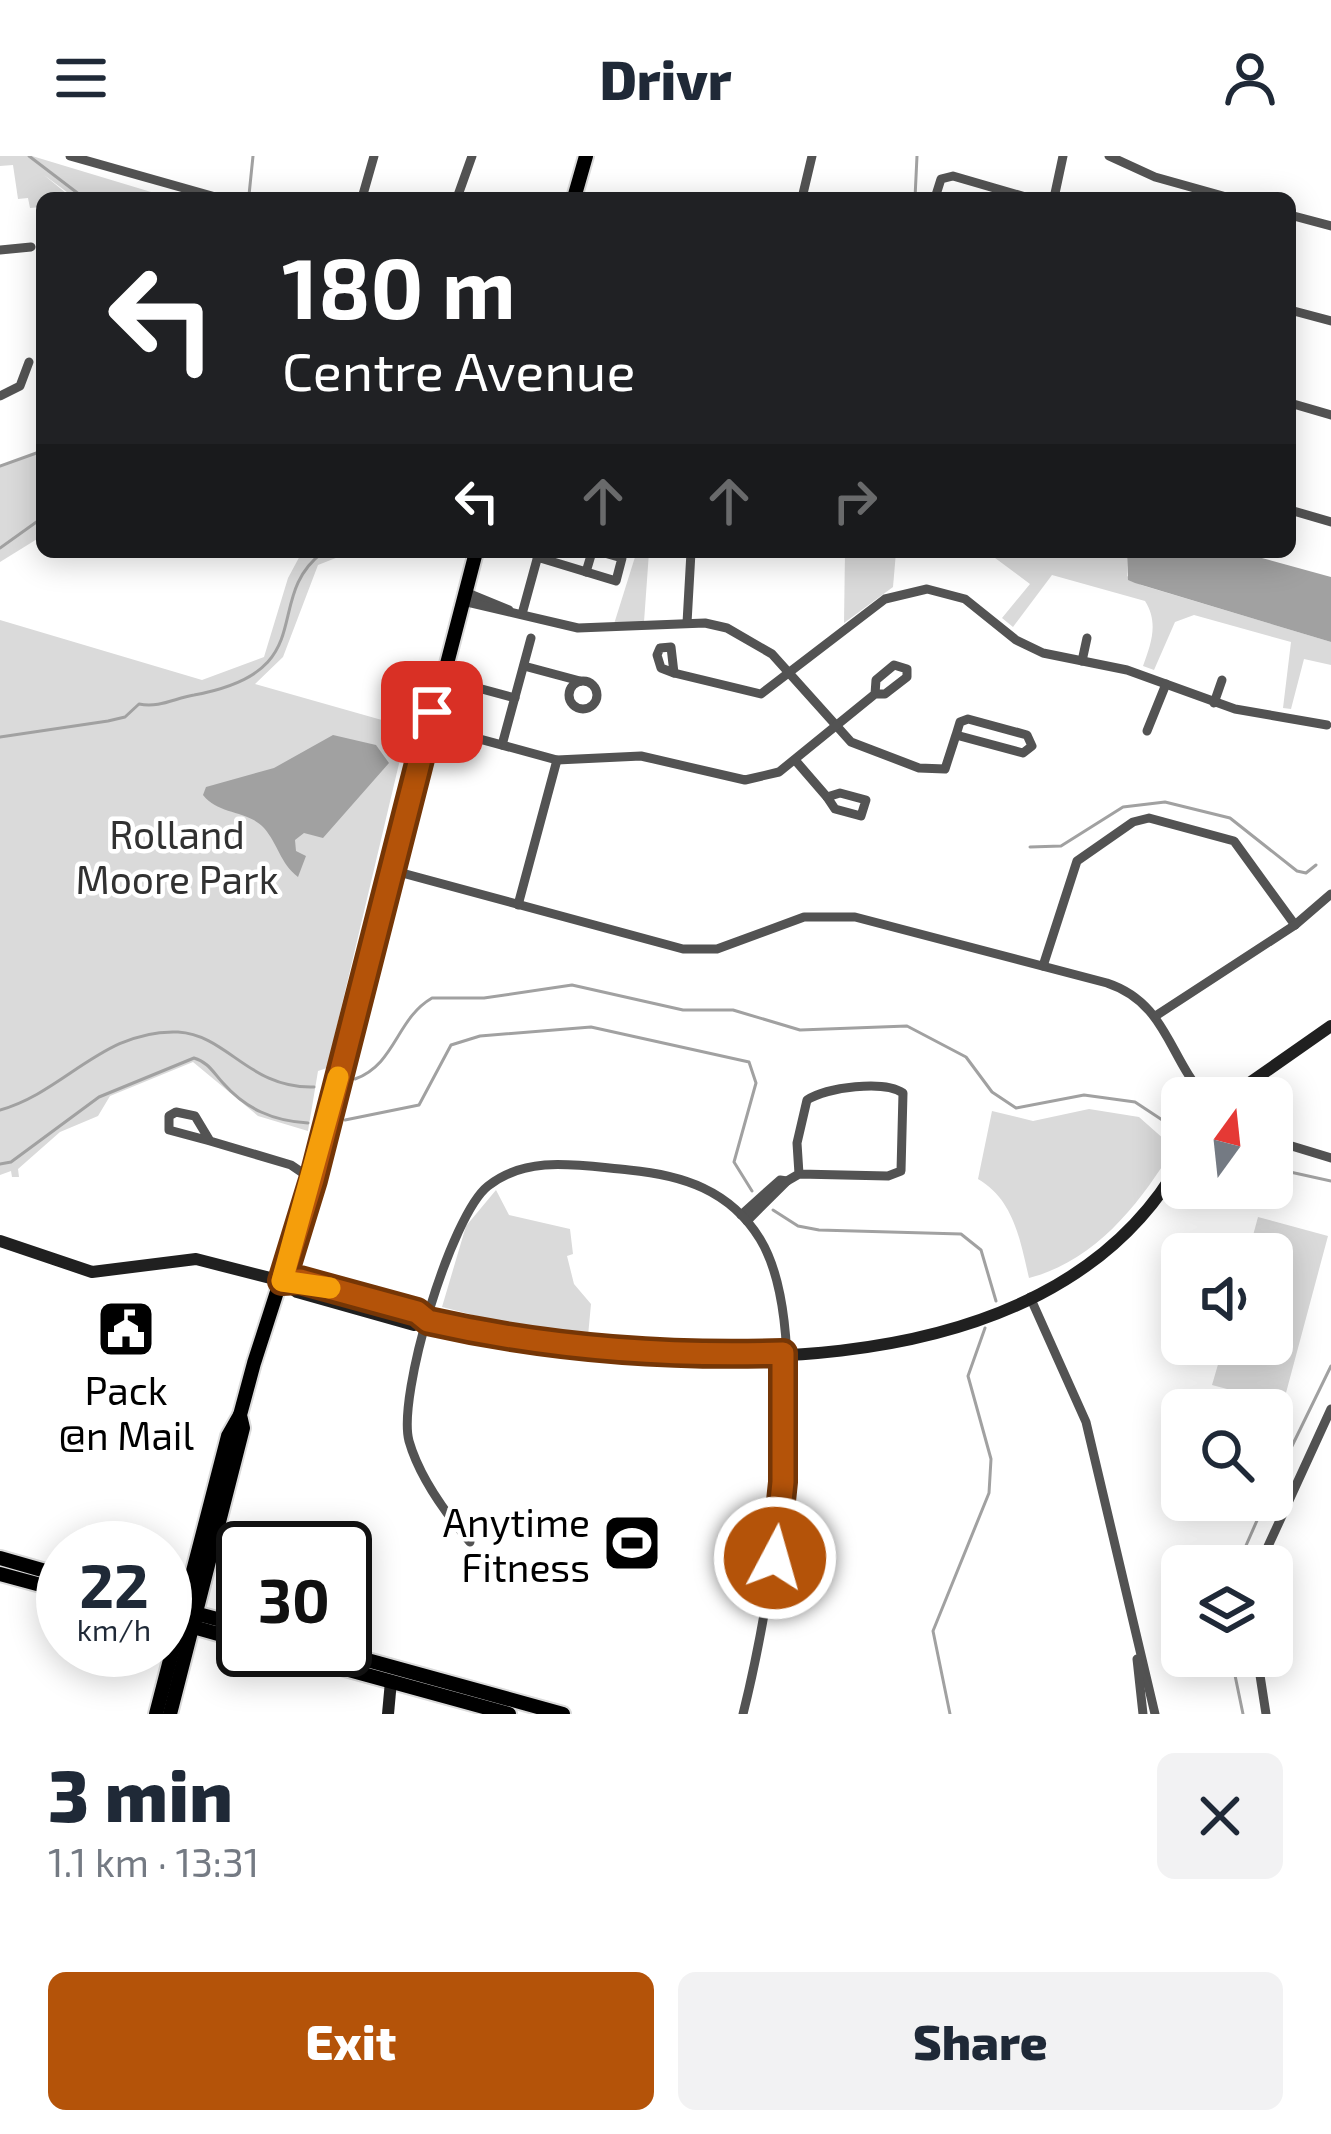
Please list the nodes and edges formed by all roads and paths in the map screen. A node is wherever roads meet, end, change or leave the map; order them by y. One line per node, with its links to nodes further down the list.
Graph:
1 (70, 156): 9 (street)
2 (374, 156): 10 (street)
3 (472, 156): 11 (street)
4 (586, 156): 12 (main road)
5 (812, 156): 13 (street)
6 (1063, 156): 16 (street)
7 (1109, 156): 8 (street)
8 (1132, 160): 17 (street)
9 (198, 192)
10 (364, 192)
11 (459, 192)
12 (576, 192)
13 (803, 192)
14 (937, 192): 15 (street)
15 (1008, 192)
16 (1055, 192)
17 (1209, 192)
18 (1296, 216): 19 (street)
19 (1331, 226)
20 (31, 247): 21 (street)
21 (0, 250)
22 (1296, 312): 23 (street)
23 (1331, 321)
24 (29, 362): 25 (street)
25 (0, 396)
26 (1296, 406): 27 (street)
27 (1331, 415)
28 (1296, 512): 29 (street)
29 (1331, 522)
30 (474, 558): 37 (main road)
31 (537, 558): 38 (street)
32 (546, 558): 36 (street)
33 (594, 558): 36 (street)
34 (622, 558): 36 (street)
35 (691, 558): 39 (street)
36 (586, 572)
37 (464, 597): 38 (street); 53 (main road)
38 (522, 614): 39 (street)
39 (687, 623): 44 (street)
40 (531, 638): 43 (street)
41 (1087, 638): 42 (street)
42 (1082, 661): 44 (street); 48 (street)
43 (524, 666): 47 (street); 51 (street)
44 (788, 672): 45 (street); 55 (street)
45 (674, 673)
46 (1222, 680): 52 (street)
47 (580, 681)
48 (1166, 684): 52 (street); 56 (street)
49 (467, 686): 51 (street)
50 (875, 694): 55 (street)
51 (514, 698): 58 (street)
52 (1214, 703): 54 (street)
53 (428, 725): 58 (street); 62 (main road)
54 (1327, 725)
55 (835, 727): 57 (street); 60 (street)
56 (1147, 731)
57 (956, 735): 57 (street)
58 (502, 745): 59 (street)
59 (557, 760): 60 (street); 64 (street)
60 (795, 760): 61 (street)
61 (827, 797)
62 (391, 870): 64 (street); 74 (main road)
63 (1331, 894): 65 (street)
64 (518, 905): 66 (street)
65 (1294, 926): 66 (street); 67 (street)
66 (1043, 966): 67 (street)
67 (1157, 1015): 69 (street)
68 (1331, 1026): 70 (street)
69 (1194, 1077)
70 (1258, 1077)
71 (210, 1141): 71 (street); 75 (street)
72 (1293, 1146): 73 (street)
73 (1331, 1158)
74 (317, 1164): 75 (street); 77 (main road)
75 (291, 1165): 77 (street)
76 (799, 1174): 76 (street); 79 (street)
77 (313, 1180): 81 (main road)
78 (1161, 1194): 82 (street)
79 (744, 1218): 83 (street); 84 (street)
80 (0, 1241): 81 (street)
81 (282, 1281): 83 (street); 86 (main road)
82 (1030, 1297): 84 (street); 96 (street)
83 (428, 1321): 84 (street); 89 (street)
84 (783, 1353): 109 (street)
85 (1331, 1409): 90 (street)
86 (240, 1415): 87 (main road); 88 (main road)
87 (227, 1436): 88 (main road); 94 (main road)
88 (219, 1519): 95 (main road)
89 (470, 1542)
90 (1269, 1545)
91 (0, 1566): 92 (main road); 93 (main road)
92 (36, 1572)
93 (36, 1580)
94 (192, 1585)
95 (192, 1596)
96 (1138, 1659): 110 (street); 111 (street)
97 (372, 1661): 103 (main road)
98 (372, 1676): 102 (main road)
99 (167, 1677): 104 (main road)
100 (175, 1677): 105 (main road)
101 (1260, 1677): 112 (street)
102 (391, 1681): 103 (main road); 106 (street); 107 (main road)
103 (491, 1694): 108 (main road)
104 (156, 1714)
105 (170, 1714)
106 (388, 1714)
107 (509, 1714)
108 (563, 1714)
109 (743, 1714)
110 (1143, 1714)
111 (1155, 1714)
112 (1266, 1714)

